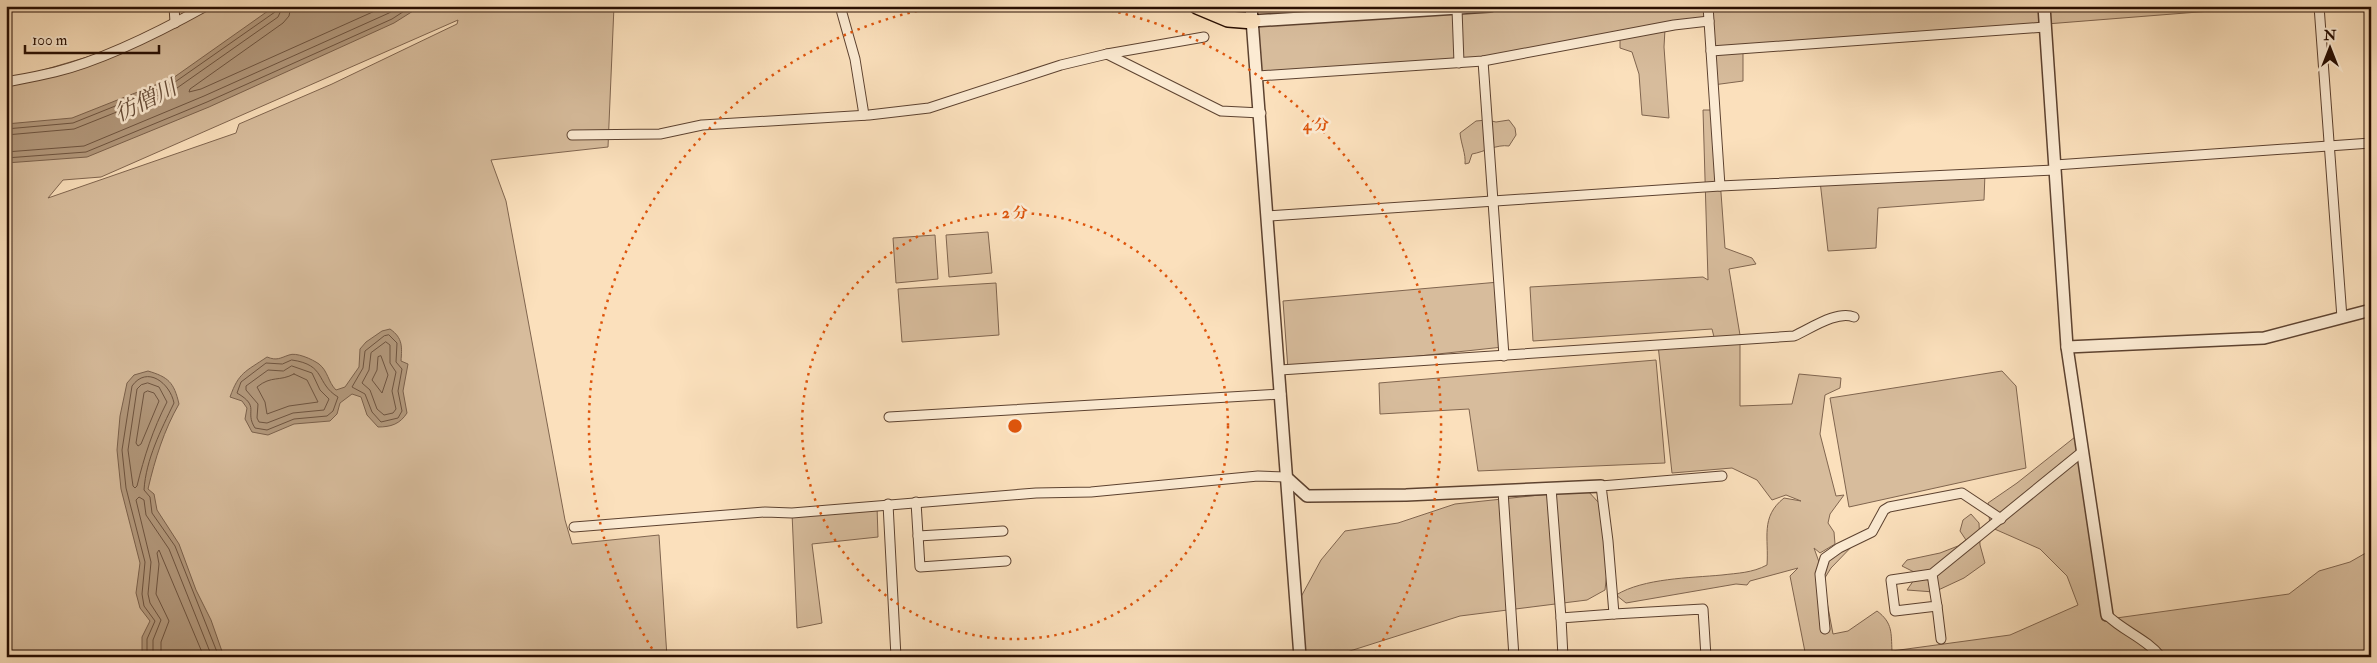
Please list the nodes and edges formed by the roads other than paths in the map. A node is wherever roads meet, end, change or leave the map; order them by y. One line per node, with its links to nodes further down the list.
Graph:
1 (174, 6): 12 (street)
2 (206, 6): 12 (street)
3 (840, 6): 22 (street)
4 (1197, 6): 10 (highway)
5 (1490, 6): 9 (street)
6 (1708, 6): 11 (street)
7 (2044, 6): 13 (street)
8 (2319, 6): 25 (street)
9 (1459, 8): 10 (street); 18 (street)
10 (1252, 13): 19 (street)
11 (1709, 21): 15 (street); 17 (street)
12 (175, 23): 20 (street)
13 (2045, 27): 15 (street); 26 (street)
14 (1204, 37): 16 (street)
15 (1711, 51): 27 (street)
16 (1107, 54): 21 (street); 22 (street)
17 (1483, 61): 18 (street); 28 (street)
18 (1459, 63): 19 (street)
19 (1258, 76): 21 (street)
20 (6, 82)
21 (1261, 113): 29 (street)
22 (864, 115): 23 (street)
23 (572, 135)
24 (2371, 143): 25 (street)
25 (2329, 147): 26 (street); 32 (street)
26 (2055, 167): 27 (street); 33 (street)
27 (1720, 186): 28 (street)
28 (1493, 202): 29 (street); 34 (street)
29 (1268, 216): 35 (street)
30 (2371, 310): 32 (street)
31 (1854, 317): 34 (street)
32 (2342, 318): 33 (street)
33 (2067, 347): 38 (street)
34 (1504, 356): 35 (street)
35 (1280, 370): 36 (street)
36 (1282, 394): 37 (street); 40 (street)
37 (889, 417)
38 (2082, 452): 46 (street); 54 (street)
39 (1722, 476): 41 (street)
40 (1286, 477): 43 (street); 44 (street); 59 (street)
41 (1601, 486): 42 (street); 53 (street)
42 (1551, 488): 43 (street); 55 (street)
43 (1503, 491): 60 (street)
44 (916, 502): 45 (street); 49 (street)
45 (888, 504): 47 (street); 58 (street)
46 (2000, 519): 51 (street); 56 (street)
47 (574, 527)
48 (1003, 531): 49 (street)
49 (918, 536): 50 (street)
50 (1006, 561)
51 (1932, 574): 52 (street); 52 (street)
52 (1936, 606): 57 (street)
53 (1614, 614): 55 (street); 62 (street)
54 (2107, 615): 63 (street)
55 (1560, 618): 61 (street)
56 (1825, 629)
57 (1941, 639)
58 (896, 657)
59 (1300, 657)
60 (1514, 657)
61 (1563, 657)
62 (1706, 657)
63 (2161, 657)

